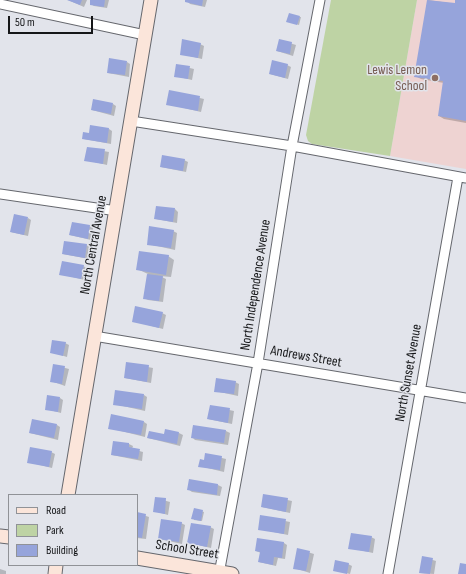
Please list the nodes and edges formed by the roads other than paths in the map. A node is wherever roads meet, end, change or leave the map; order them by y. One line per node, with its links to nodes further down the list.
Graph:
1 (151, 0): 4 (main road, North Central Avenue)
2 (320, 0): 6 (street, North Independence Avenue)
3 (0, 4): 4 (street)
4 (145, 35): 5 (main road, North Central Avenue)
5 (131, 121): 6 (street); 9 (main road, North Central Avenue)
6 (292, 146): 7 (street); 11 (street, North Independence Avenue)
7 (462, 177): 12 (street, North Sunset Avenue)
8 (0, 194): 9 (street)
9 (117, 211): 10 (main road, North Central Avenue)
10 (94, 336): 11 (street, Andrews Street); 14 (main road, North Central Avenue)
11 (258, 363): 12 (street, Andrews Street); 16 (street, North Independence Avenue)
12 (421, 390): 13 (street, Andrews Street); 18 (street, North Sunset Avenue)
13 (466, 398)
14 (68, 494)
15 (138, 558): 16 (main road, School Street)
16 (219, 573): 17 (main road, School Street)
17 (232, 574)
18 (388, 574)

